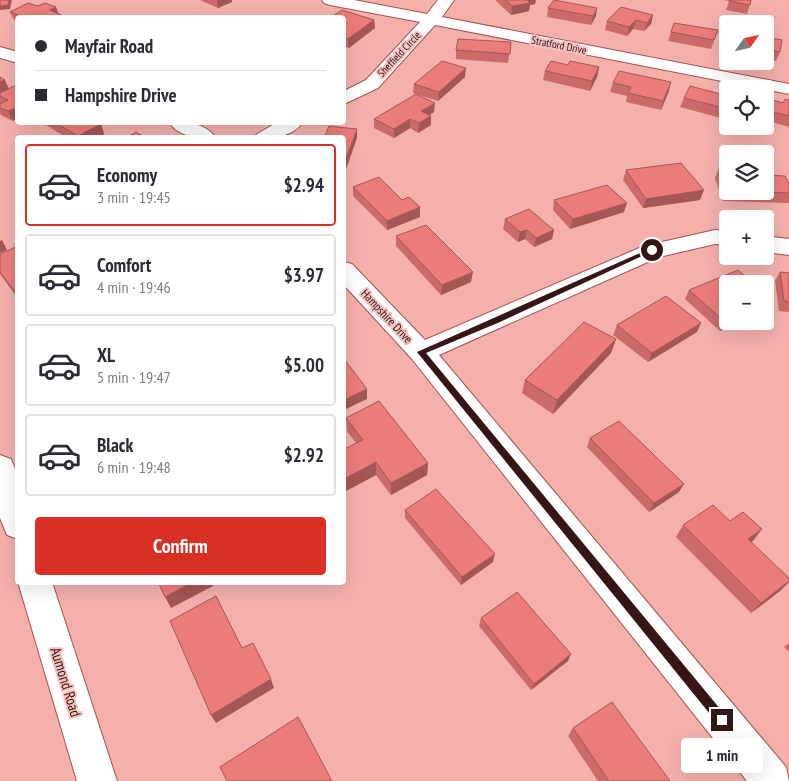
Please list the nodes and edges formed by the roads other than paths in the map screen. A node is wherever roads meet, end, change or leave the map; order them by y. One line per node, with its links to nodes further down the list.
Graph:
1 (330, 0): 3 (street, Stratford Drive)
2 (446, 0): 3 (street, Sheffield Circle)
3 (431, 20): 6 (street, Stratford Drive); 7 (street, Sheffield Circle)
4 (0, 52): 5 (street)
5 (15, 57)
6 (789, 89)
7 (346, 97)
8 (183, 125): 10 (street)
9 (288, 125): 11 (street)
10 (201, 135)
11 (270, 135)
12 (719, 237): 16 (street)
13 (774, 245): 14 (street)
14 (789, 247)
15 (346, 272): 16 (street, Hampshire Drive)
16 (421, 352): 21 (street, Hampshire Drive)
17 (0, 468): 18 (street)
18 (15, 516)
19 (36, 585): 20 (street, Aumond Road)
20 (97, 781)
21 (772, 781)

